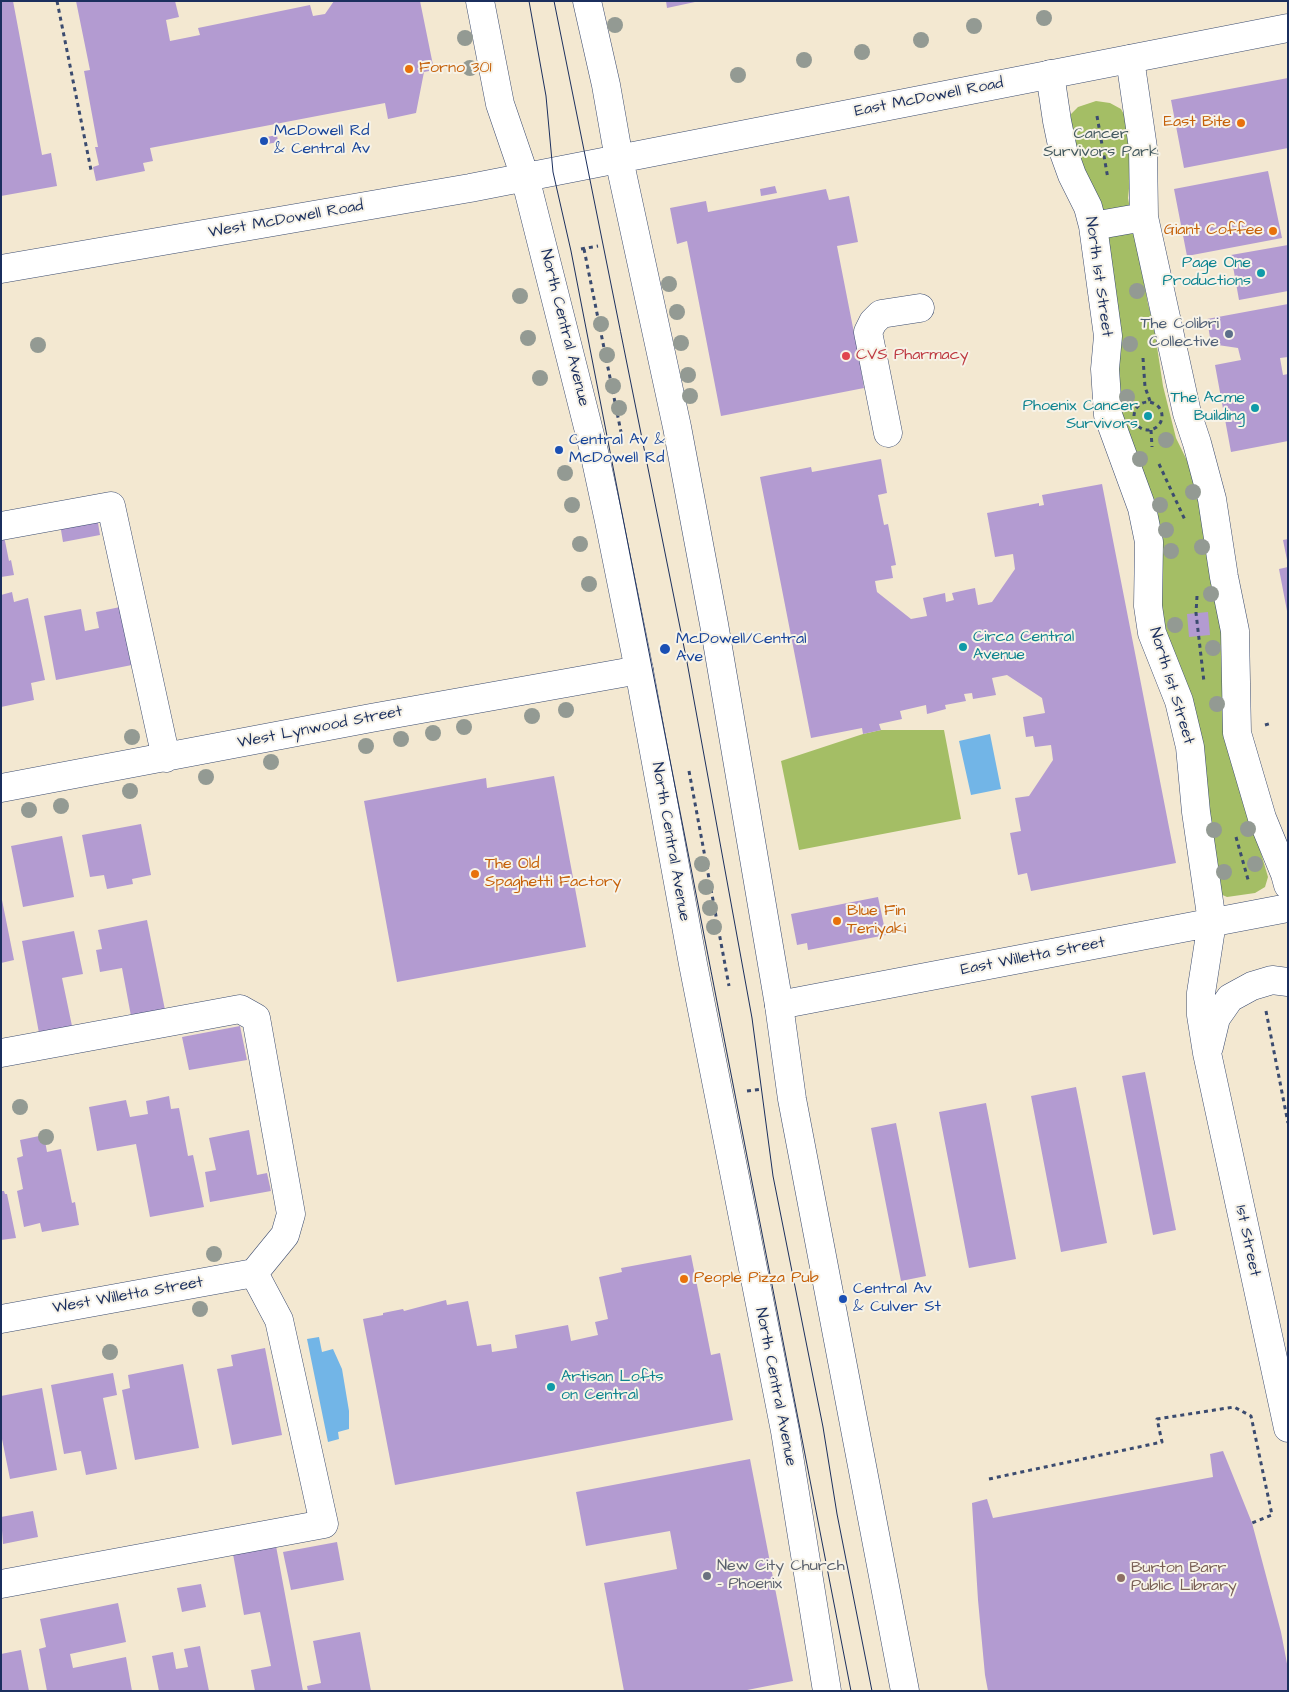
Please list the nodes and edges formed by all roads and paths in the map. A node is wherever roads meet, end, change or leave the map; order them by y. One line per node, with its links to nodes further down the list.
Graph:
1 (58, 1): 10 (path)
2 (480, 1): 12 (main road, North Central Avenue)
3 (586, 1): 8 (main road)
4 (1288, 28): 5 (main road, East McDowell Road)
5 (1130, 59): 6 (main road, East McDowell Road); 13 (main road)
6 (1050, 74): 8 (main road, East McDowell Road); 14 (main road, North 1st Street)
7 (1097, 116): 11 (path)
8 (619, 158): 9 (main road, East McDowell Road); 39 (main road)
9 (570, 169): 12 (main road, West McDowell Road)
10 (91, 170)
11 (1107, 176)
12 (526, 177): 16 (main road, West McDowell Road); 26 (main road, North Central Avenue)
13 (1144, 217): 14 (main road); 33 (main road)
14 (1093, 226): 35 (main road, North 1st Street)
15 (598, 246): 20 (path)
16 (1, 269)
17 (920, 308): 19 (main road)
18 (1151, 430): 18 (path); 21 (path)
19 (888, 433)
20 (622, 434)
21 (1152, 448)
22 (1156, 456): 23 (path)
23 (1187, 525)
24 (1, 526): 28 (main road)
25 (1197, 595): 27 (path)
26 (639, 670): 28 (main road, West Lynwood Street); 51 (main road, North Central Avenue)
27 (1206, 690)
28 (166, 758): 29 (main road, West Lynwood Street)
29 (1, 788)
30 (1236, 830): 32 (path)
31 (702, 835): 37 (path)
32 (1249, 883)
33 (1288, 884)
34 (1288, 908): 35 (main road, East Willetta Street)
35 (1212, 922): 39 (main road, East Willetta Street); 41 (main road, 1st Street)
36 (1288, 982): 41 (main road, 1st Street)
37 (730, 989)
38 (1264, 1004): 44 (path)
39 (779, 1006): 52 (main road)
40 (1, 1053): 45 (main road)
41 (1207, 1053): 47 (main road, 1st Street)
42 (745, 1082): 43 (path)
43 (771, 1087)
44 (1288, 1123)
45 (254, 1272): 46 (main road, West Willetta Street); 50 (main road)
46 (1, 1319)
47 (1288, 1428)
48 (989, 1480): 49 (path)
49 (1252, 1523)
50 (1, 1584)
51 (827, 1691)
52 (905, 1691)

